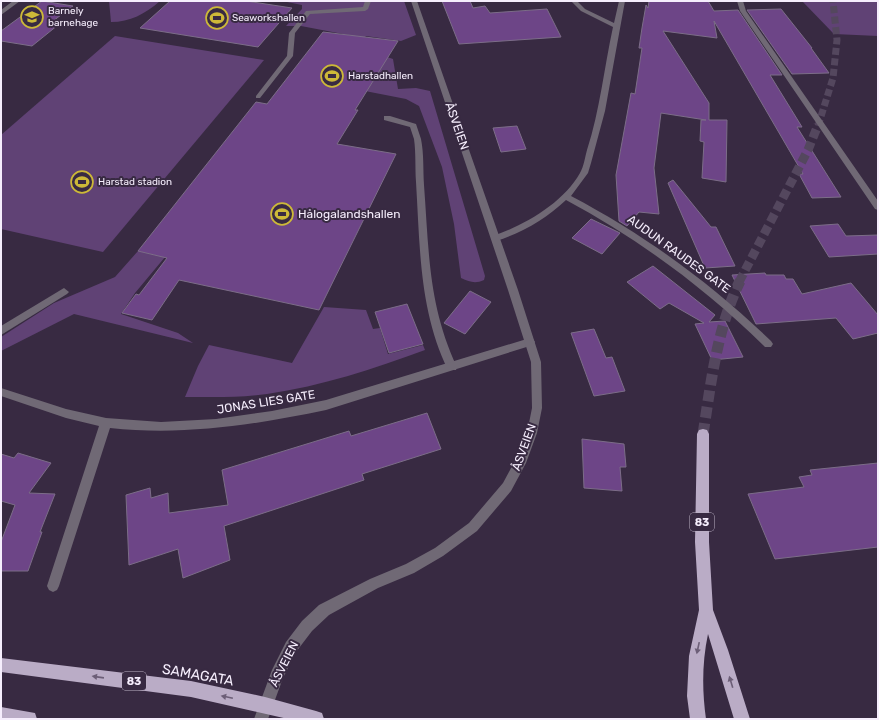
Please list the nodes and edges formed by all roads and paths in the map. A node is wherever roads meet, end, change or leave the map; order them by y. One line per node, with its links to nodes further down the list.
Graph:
1 (17, 1): 7 (street)
2 (368, 1): 9 (street)
3 (414, 1): 13 (street, ÅSVEIEN)
4 (574, 1): 8 (street)
5 (622, 1): 8 (street)
6 (740, 1): 12 (street)
7 (1, 13)
8 (615, 26): 11 (street)
9 (258, 97)
10 (386, 118): 18 (street)
11 (565, 196): 13 (street); 17 (street, AUDUN RAUDES GATE)
12 (878, 207)
13 (496, 238): 16 (street, ÅSVEIEN)
14 (64, 292): 15 (street)
15 (1, 331)
16 (530, 342): 18 (street, JONAS LIES GATE); 25 (street, ÅSVEIEN)
17 (768, 344)
18 (452, 367): 20 (street, JONAS LIES GATE)
19 (1, 392): 20 (street, JONAS LIES GATE)
20 (106, 423): 22 (street)
21 (703, 434): 23 (highway, 83)
22 (53, 586)
23 (706, 610): 29 (highway, 83, one-way to 29); 30 (highway, 83, one-way to 23)
24 (1, 665): 25 (highway, SAMAGATA / 83, one-way to 24)
25 (263, 712): 28 (highway, SAMAGATA / 83)
26 (1, 715): 27 (highway)
27 (29, 719)
28 (316, 719)
29 (698, 719)
30 (742, 719)

